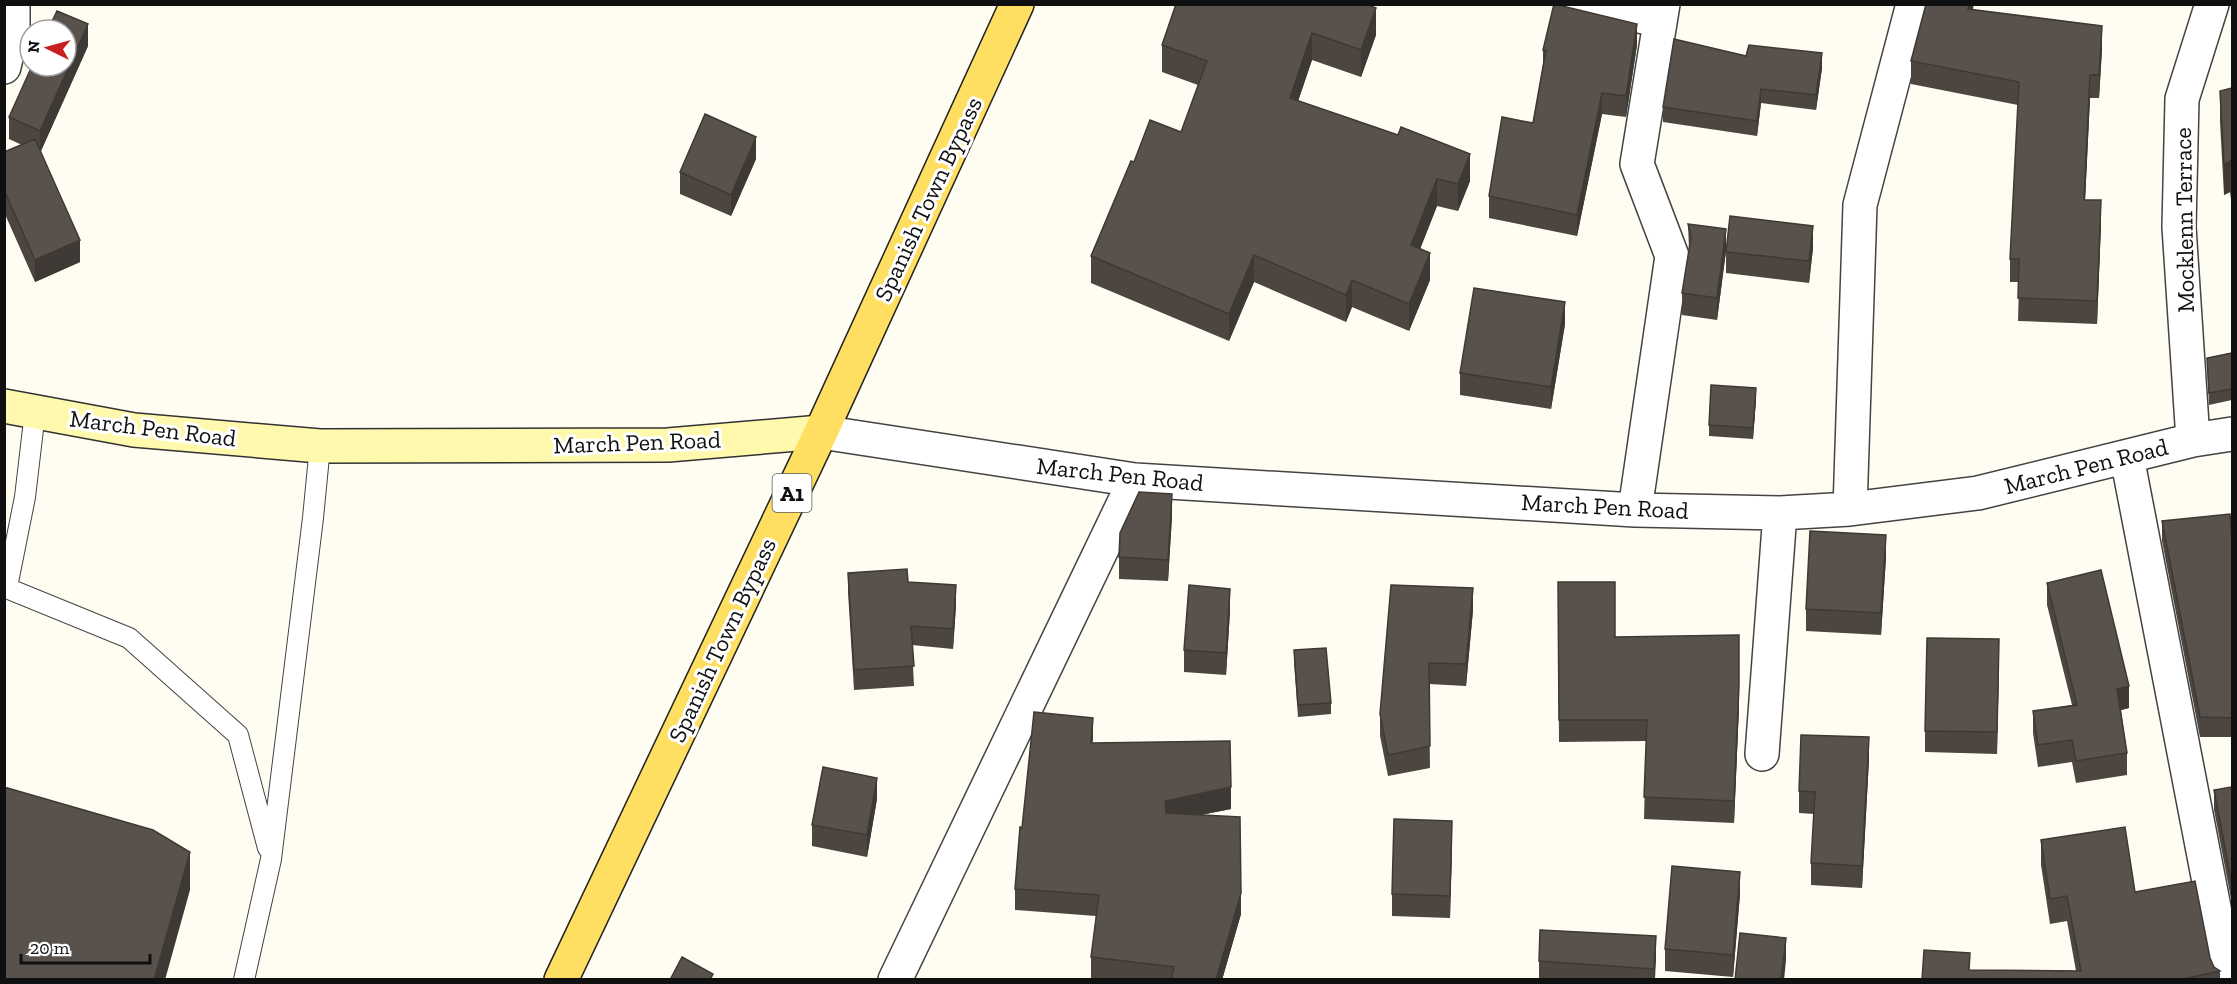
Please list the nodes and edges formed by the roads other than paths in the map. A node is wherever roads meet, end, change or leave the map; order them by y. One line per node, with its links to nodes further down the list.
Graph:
1 (13, 4): 7 (street)
2 (1017, 4): 9 (main road, Spanish Town Bypass / A1)
3 (1580, 4): 6 (street)
4 (1913, 4): 15 (street)
5 (2212, 4): 11 (street, Mocklenn Terrace)
6 (1661, 12): 16 (street)
7 (4, 67)
8 (20, 409): 12 (street, March Pen Road); 18 (lane)
9 (821, 432): 12 (street, March Pen Road); 14 (street, March Pen Road); 22 (main road, Spanish Town Bypass / A1)
10 (2232, 434): 11 (street, March Pen Road)
11 (2193, 440): 13 (street, March Pen Road)
12 (320, 447): 20 (lane)
13 (2127, 457): 15 (street, March Pen Road); 24 (street)
14 (1136, 480): 16 (street, March Pen Road); 23 (street)
15 (1850, 509): 17 (street, March Pen Road)
16 (1635, 510): 17 (street, March Pen Road)
17 (1780, 513): 19 (street)
18 (6, 587): 20 (lane)
19 (1762, 754)
20 (271, 859): 21 (lane)
21 (244, 980)
22 (561, 980)
23 (894, 980)
24 (2228, 980)

